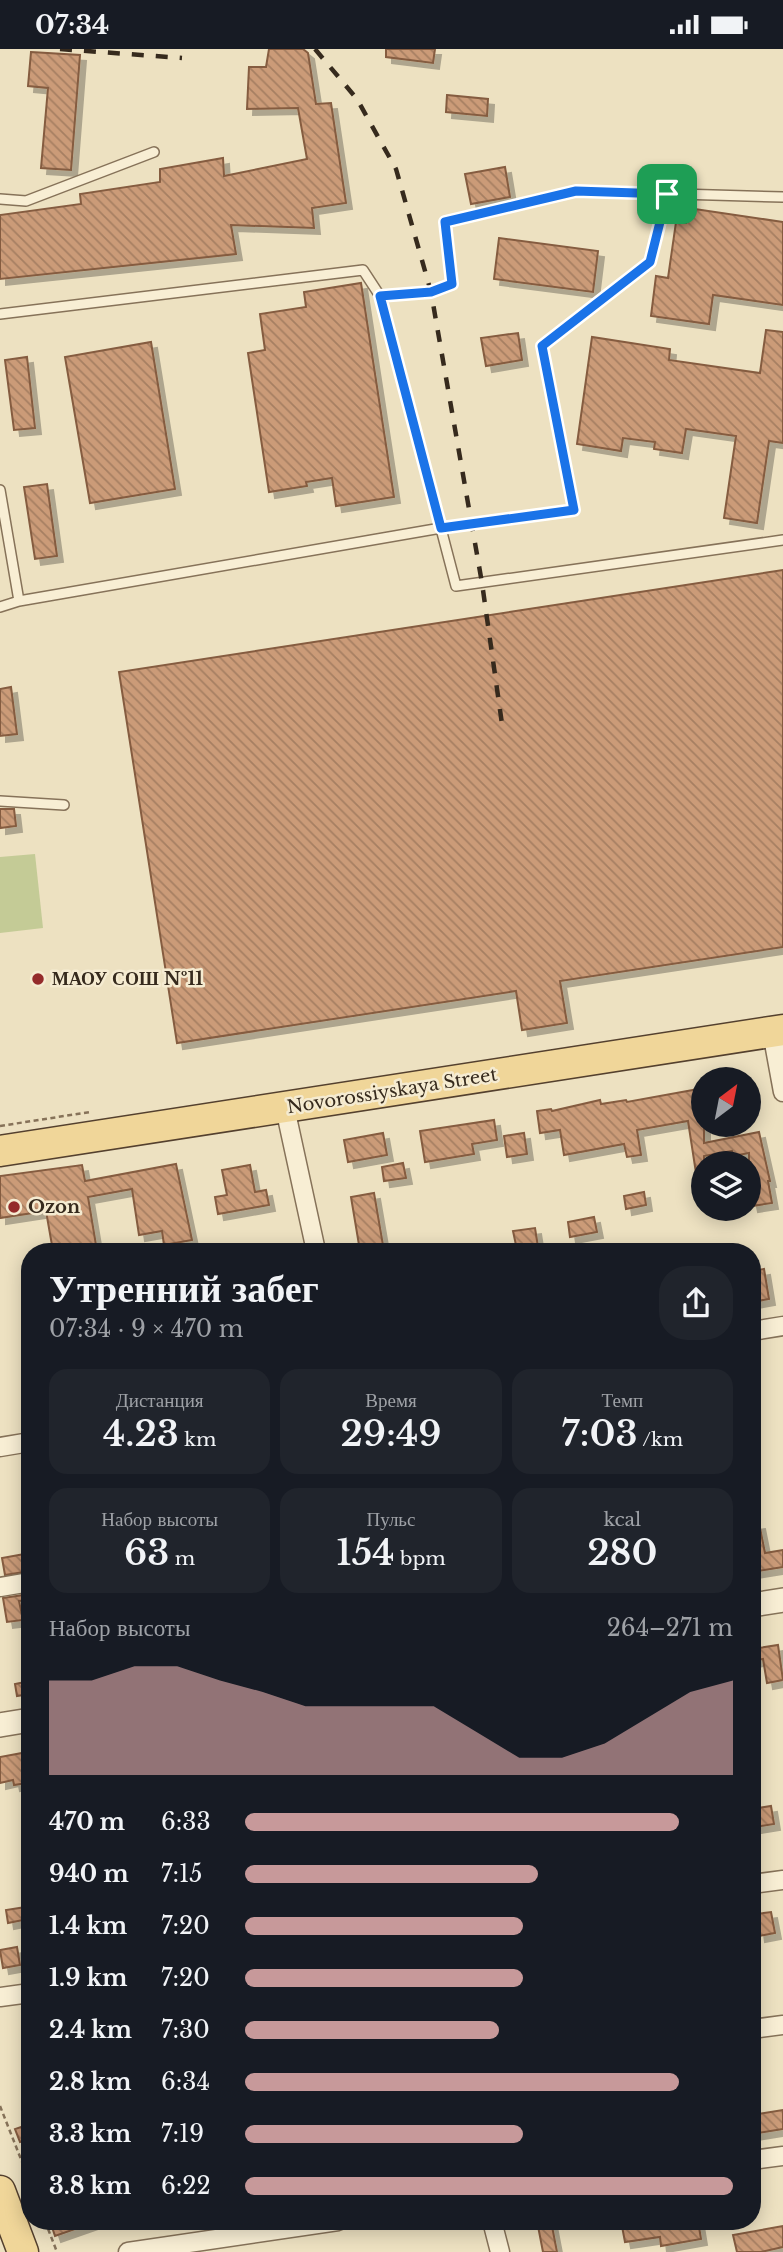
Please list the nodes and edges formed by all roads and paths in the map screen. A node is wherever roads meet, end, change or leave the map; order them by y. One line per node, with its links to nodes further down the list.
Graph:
1 (154, 152): 4 (lane)
2 (667, 194): 3 (lane); 5 (lane); 8 (lane)
3 (783, 197)
4 (0, 199)
5 (380, 296): 6 (lane); 8 (lane)
6 (0, 314)
7 (0, 490): 10 (lane)
8 (441, 528): 9 (lane); 10 (lane)
9 (783, 540)
10 (19, 601): 11 (lane)
11 (0, 607)
12 (0, 800): 13 (lane)
13 (64, 805)
14 (778, 1031): 15 (street); 16 (main road, Novorossiyskaya Street)
15 (783, 1092)
16 (285, 1108): 17 (main road, Novorossiyskaya Street); 18 (street)
17 (0, 1151)
18 (314, 1243)
19 (783, 1326): 20 (street)
20 (761, 1330)
21 (21, 1444): 22 (street)
22 (0, 1447)
23 (21, 1584): 24 (street)
24 (0, 1587)
25 (783, 1600): 26 (street)
26 (761, 1604)
27 (21, 1722): 28 (street)
28 (0, 1725)
29 (783, 1879): 30 (street)
30 (761, 1883)
31 (21, 1994): 32 (street)
32 (0, 1997)
33 (783, 2025): 34 (street)
34 (761, 2028)
35 (0, 2106): 37 (path)
36 (783, 2156): 38 (street)
37 (21, 2159)
38 (761, 2160)
39 (0, 2191): 43 (main road)
40 (48, 2230): 44 (path)
41 (277, 2230): 45 (street)
42 (494, 2230): 46 (street)
43 (23, 2252)
44 (57, 2252)
45 (128, 2252)
46 (500, 2252)

